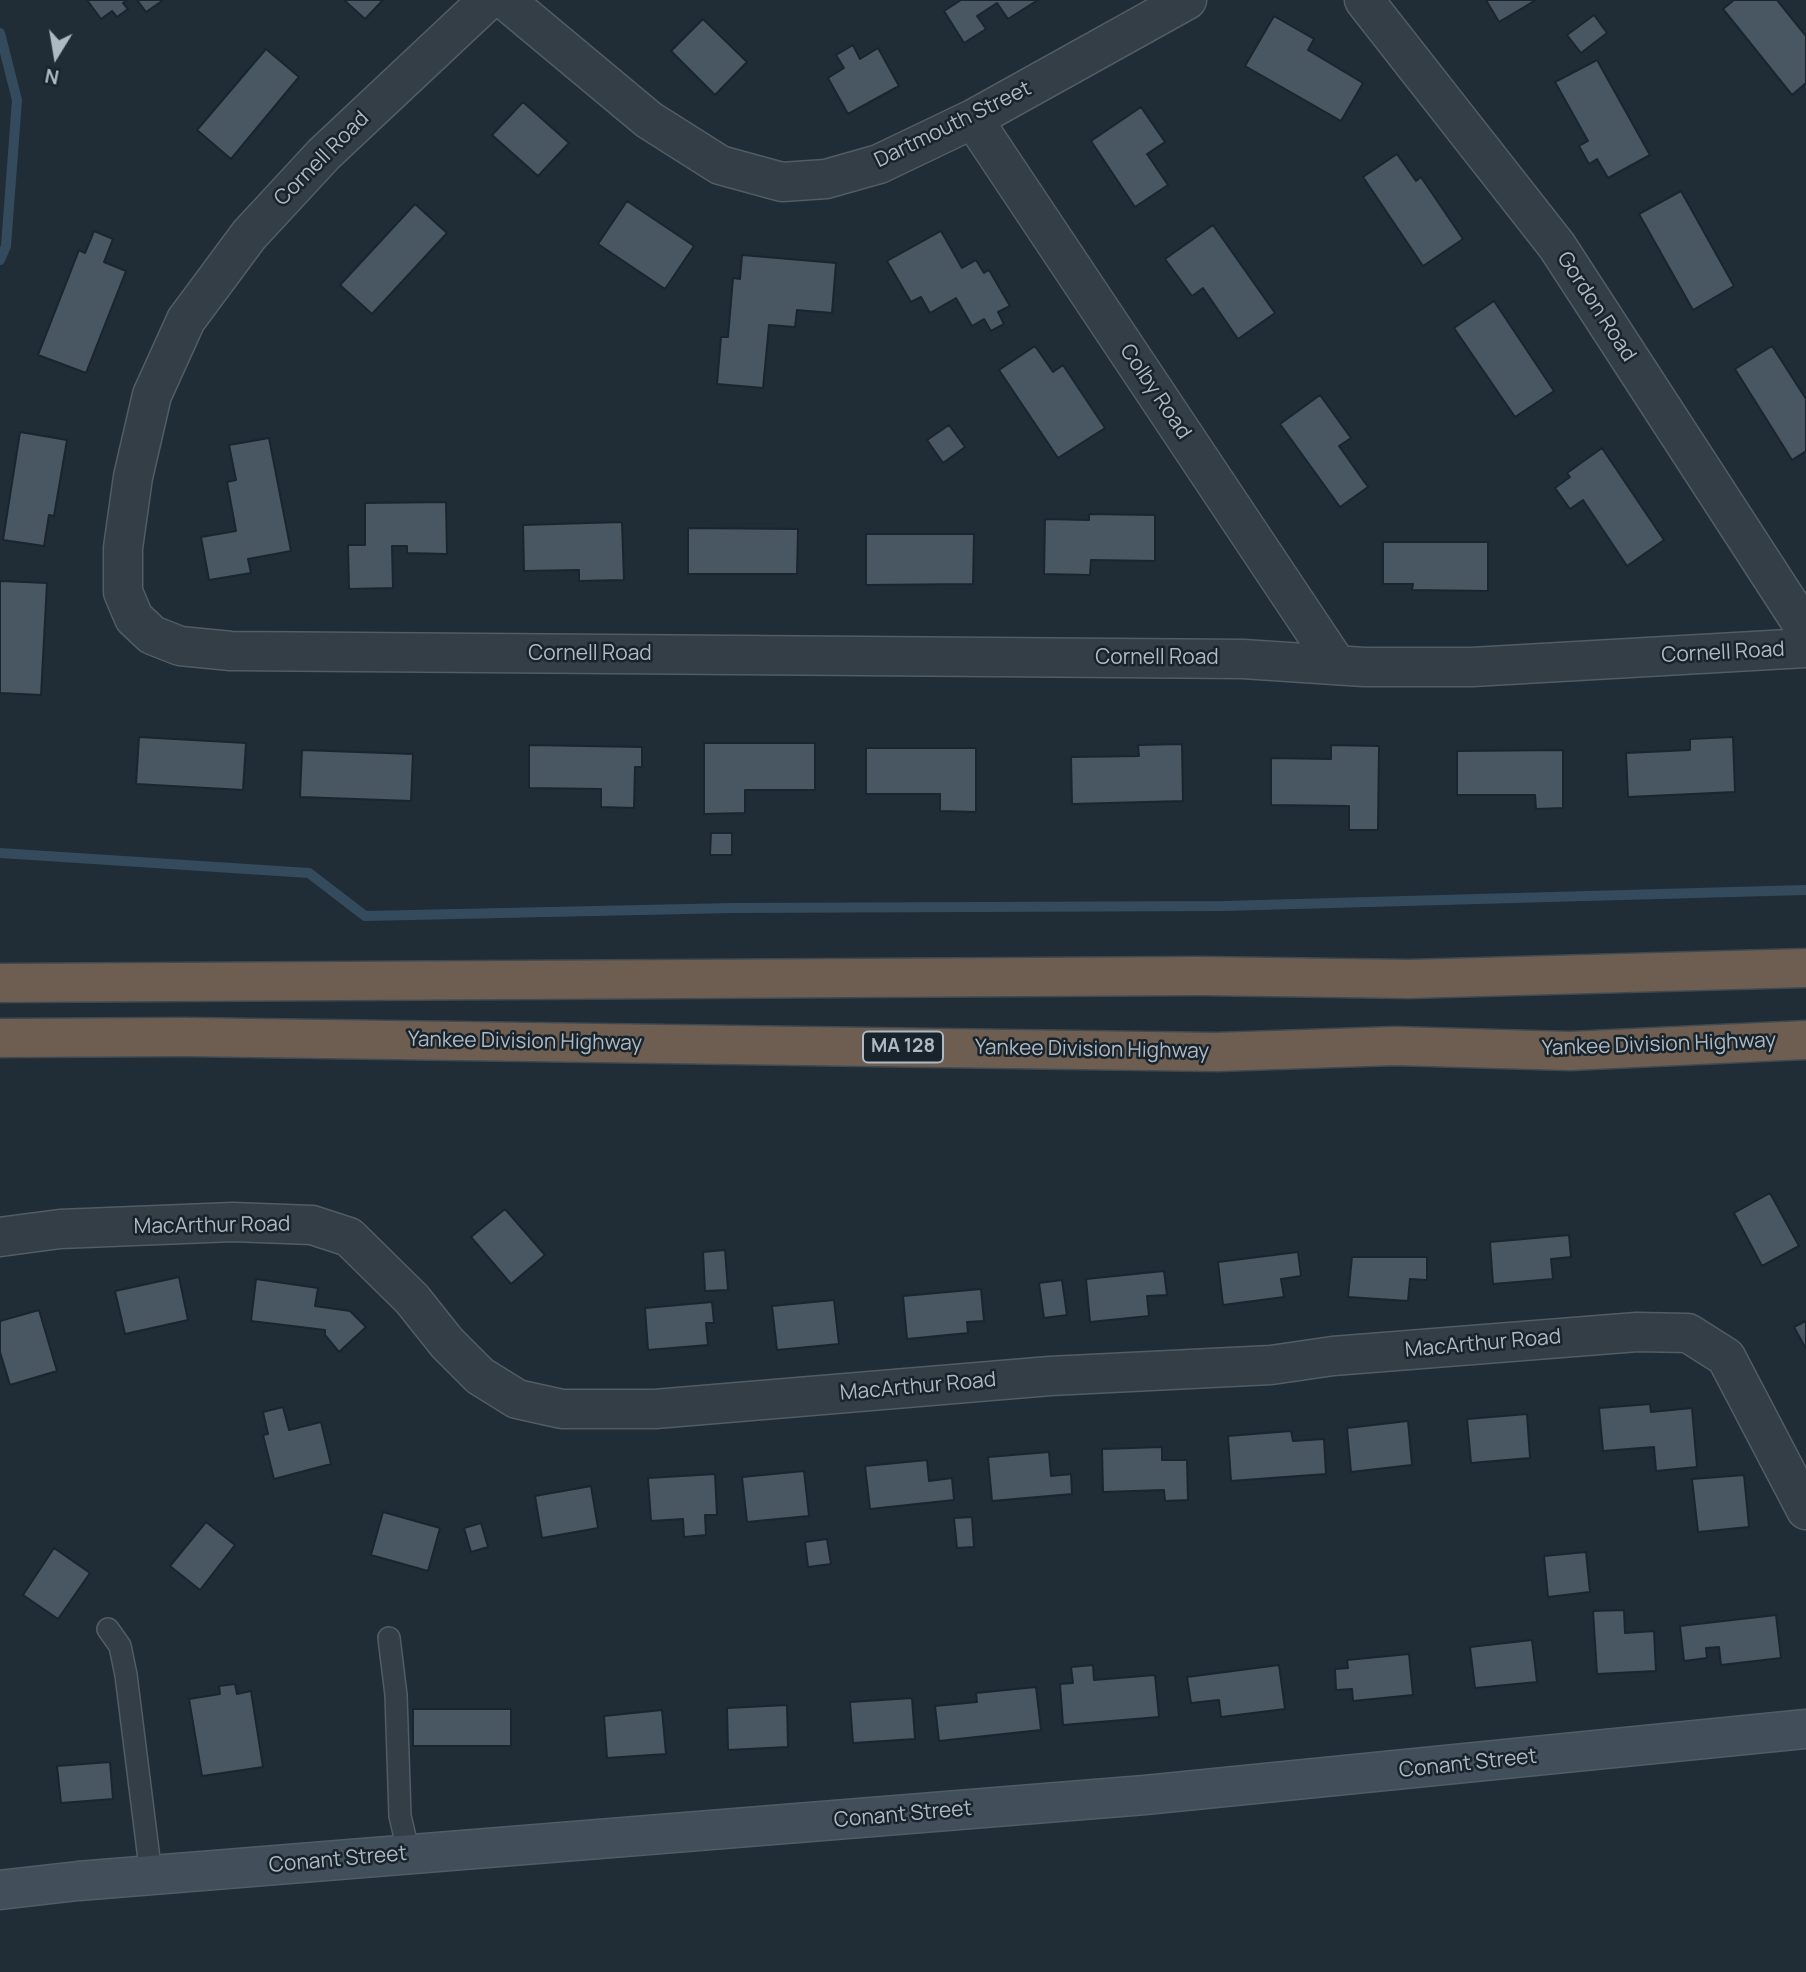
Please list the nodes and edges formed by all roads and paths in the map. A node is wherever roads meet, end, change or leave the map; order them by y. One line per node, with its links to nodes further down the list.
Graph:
1 (488, 0): 8 (street, Cornell Road)
2 (505, 0): 5 (street, Dartmouth Street)
3 (1187, 0): 5 (street, Dartmouth Street)
4 (1364, 0): 6 (street, Gordon Road)
5 (973, 119): 8 (street, Colby Road)
6 (1806, 630)
7 (1806, 648): 8 (street, Cornell Road)
8 (1337, 665)
9 (1806, 968): 10 (highway)
10 (0, 983)
11 (0, 1038): 12 (highway, Yankee Division Highway / MA 128)
12 (1806, 1040)
13 (0, 1237): 14 (street, MacArthur Road)
14 (1806, 1510)
15 (108, 1629): 19 (lane)
16 (389, 1638): 18 (lane)
17 (1806, 1729): 18 (main road, Conant Street)
18 (409, 1854): 19 (main road, Conant Street)
19 (151, 1875): 20 (main road, Conant Street)
20 (0, 1890)

